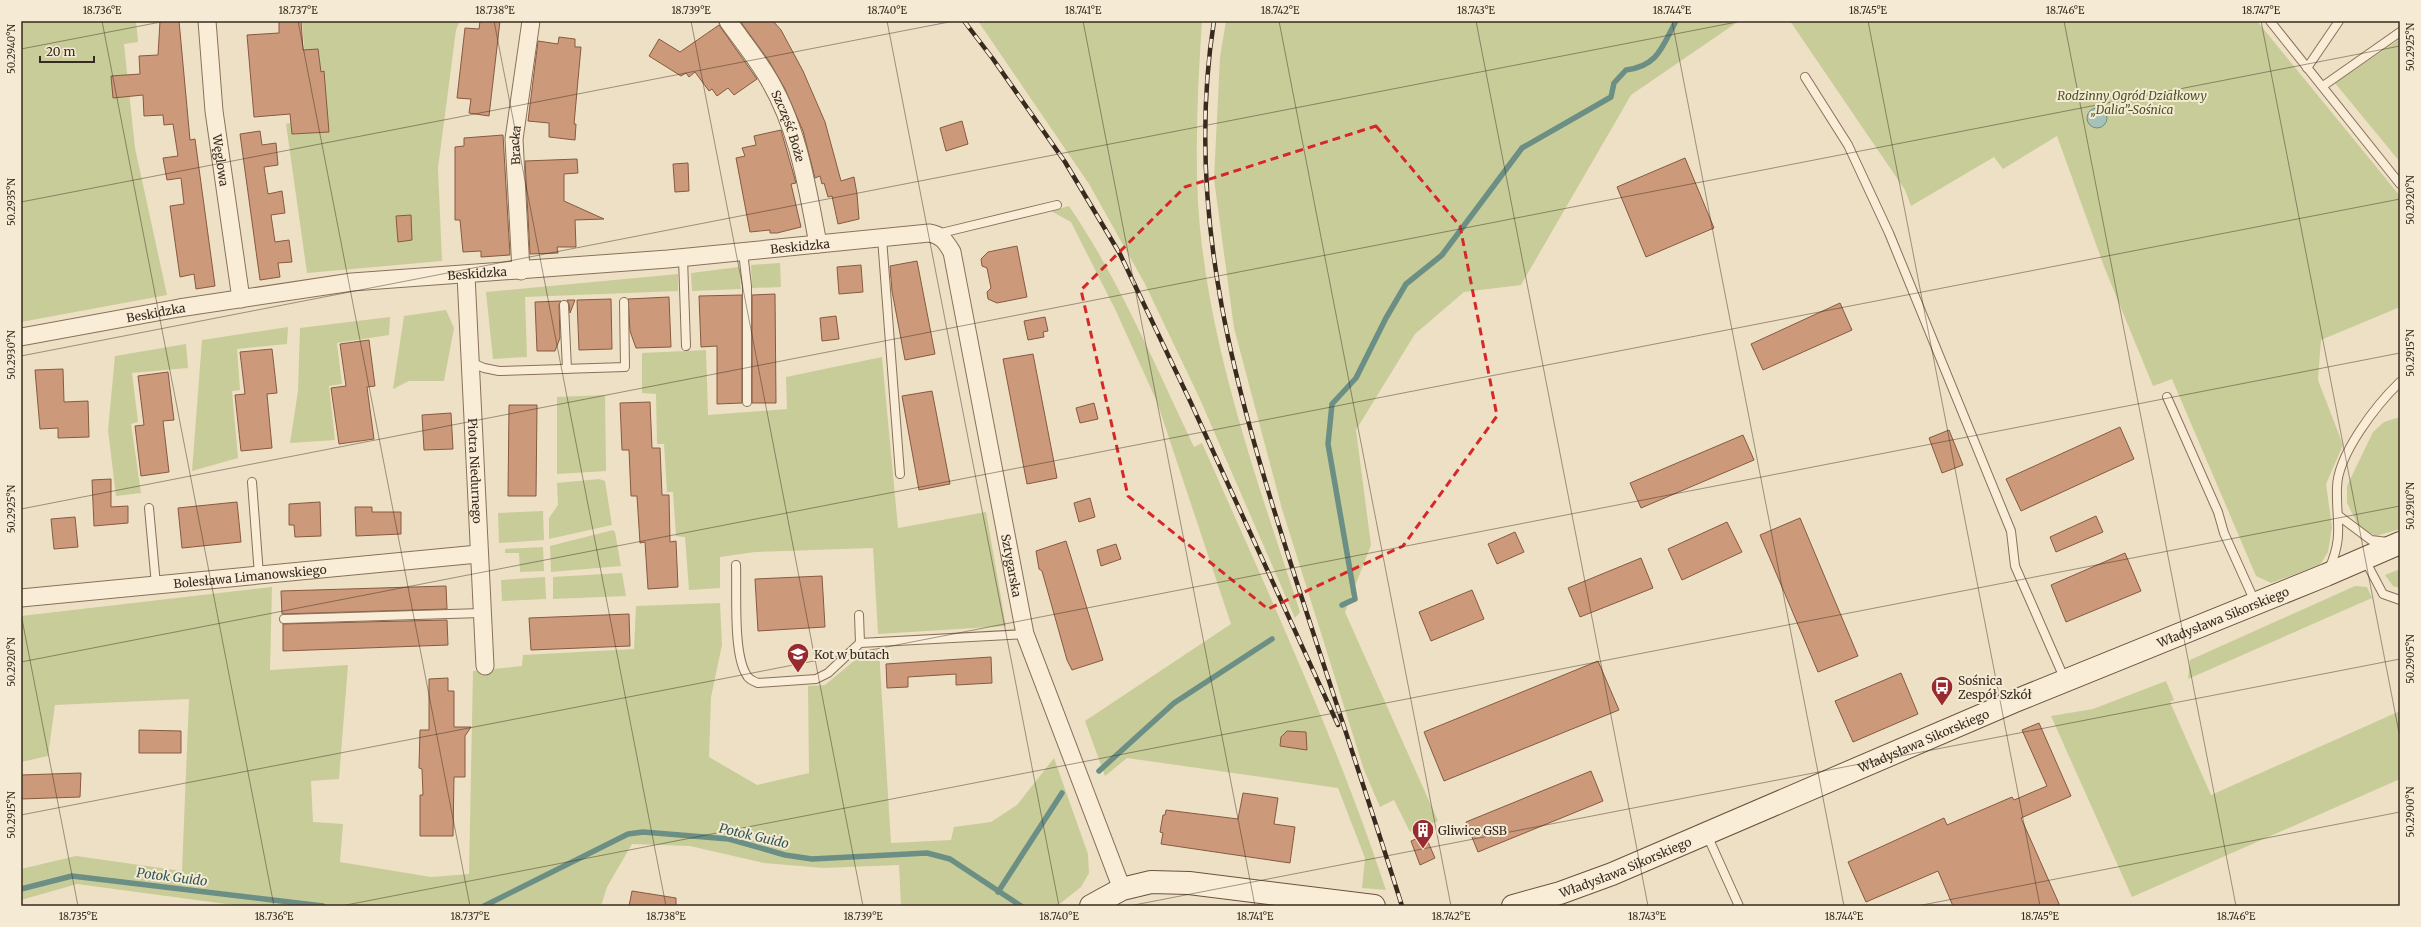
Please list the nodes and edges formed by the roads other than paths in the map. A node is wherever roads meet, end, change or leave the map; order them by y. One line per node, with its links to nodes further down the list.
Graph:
1 (207, 21): 19 (street, Węglowa)
2 (531, 21): 17 (street, Bracka)
3 (728, 21): 14 (street, Szczęść Boże)
4 (2270, 21): 7 (lane)
5 (2339, 21): 7 (lane)
6 (2400, 32): 9 (lane)
7 (2307, 68): 9 (lane)
8 (1804, 77): 49 (lane)
9 (2323, 86): 10 (lane)
10 (2400, 184)
11 (1058, 205): 12 (lane)
12 (937, 234): 13 (street, Beskidzka); 46 (street, Sztygarska)
13 (882, 238): 14 (street, Beskidzka); 29 (lane)
14 (818, 244): 15 (street, Beskidzka)
15 (743, 252): 16 (street, Beskidzka); 28 (lane)
16 (682, 258): 17 (street, Beskidzka); 23 (lane)
17 (521, 271): 18 (street, Beskidzka)
18 (466, 275): 19 (street, Beskidzka); 24 (street, Piotra Niedurnego)
19 (241, 299): 22 (street, Beskidzka)
20 (624, 302): 25 (lane)
21 (564, 305): 25 (lane)
22 (21, 337)
23 (686, 346)
24 (470, 362): 25 (lane); 34 (street, Piotra Niedurnego)
25 (566, 369)
26 (2400, 382): 32 (lane)
27 (2168, 397): 42 (lane)
28 (747, 402)
29 (900, 474)
30 (252, 482): 37 (lane)
31 (149, 508): 39 (lane)
32 (2339, 516): 33 (lane); 38 (lane)
33 (2399, 543): 35 (street, Władysława Sikorskiego)
34 (478, 554): 37 (street, Bolesława Limanowskiego); 43 (street, Piotra Niedurnego)
35 (2364, 558): 38 (street, Władysława Sikorskiego); 41 (lane)
36 (736, 565): 47 (lane)
37 (259, 575): 39 (street, Bolesława Limanowskiego)
38 (2326, 575): 42 (street, Władysława Sikorskiego)
39 (156, 585): 40 (street, Bolesława Limanowskiego)
40 (21, 598)
41 (2400, 600)
42 (2255, 604): 49 (street, Władysława Sikorskiego)
43 (482, 613): 45 (lane); 48 (street, Piotra Niedurnego)
44 (858, 615): 47 (lane)
45 (284, 619)
46 (1026, 634): 47 (lane); 51 (street, Sztygarska)
47 (860, 643)
48 (485, 666)
49 (2065, 680): 50 (street, Władysława Sikorskiego)
50 (1706, 834): 54 (street, Władysława Sikorskiego); 55 (lane)
51 (1122, 889): 52 (street); 53 (street)
52 (1091, 906)
53 (1374, 906)
54 (1513, 906)
55 (1739, 906)

